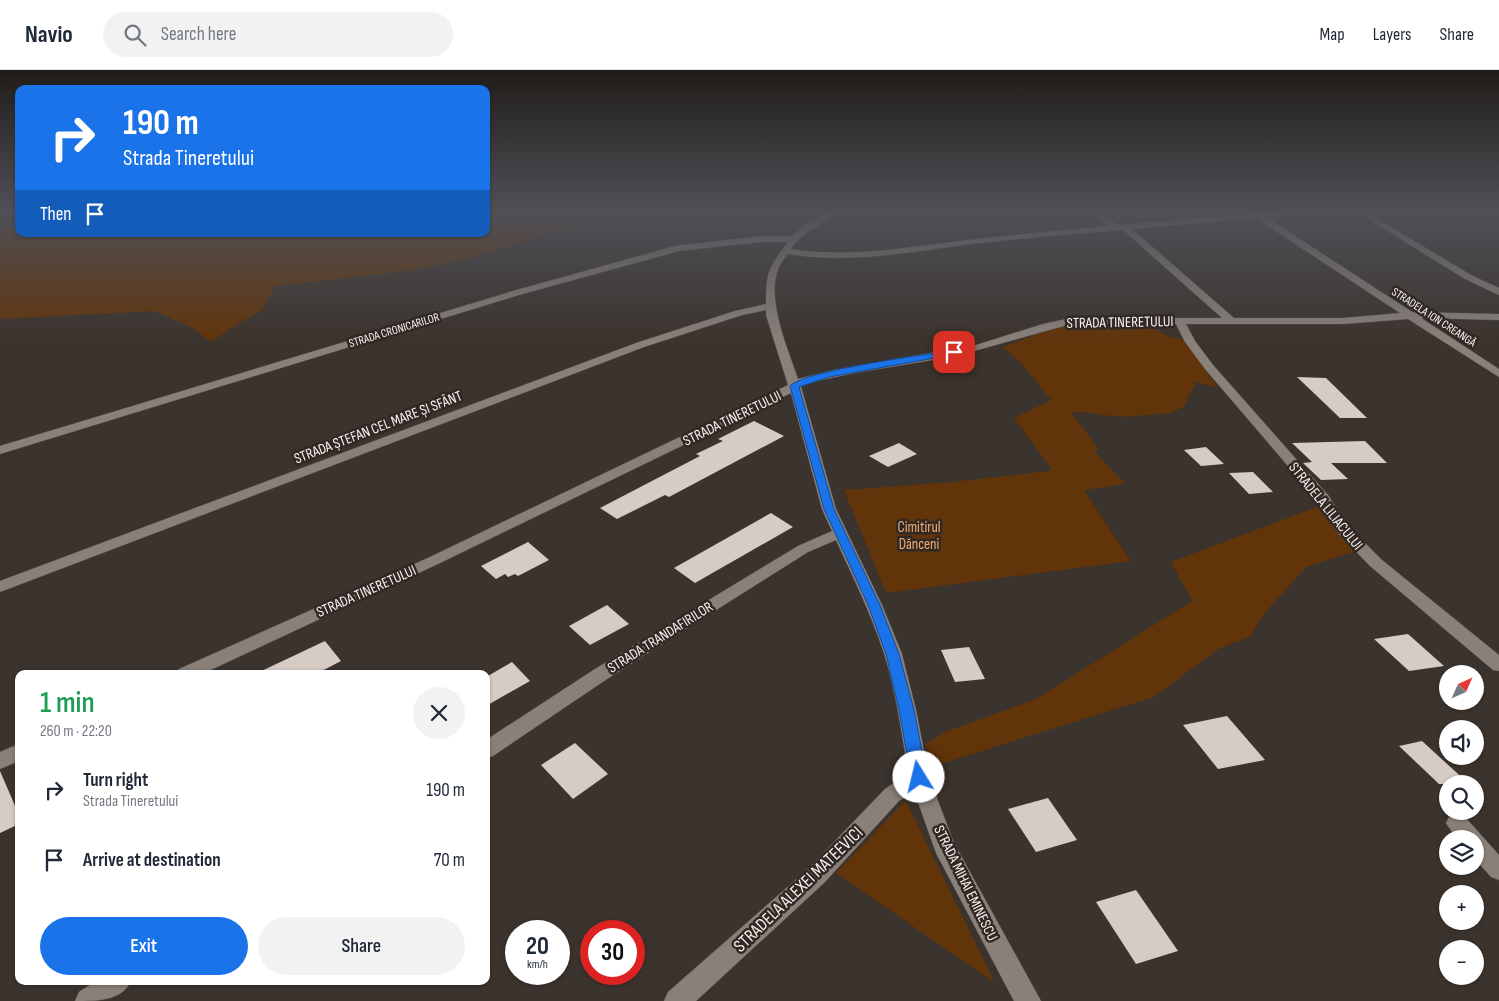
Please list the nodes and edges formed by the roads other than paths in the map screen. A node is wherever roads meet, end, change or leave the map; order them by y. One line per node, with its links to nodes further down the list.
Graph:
1 (651, 255): 16 (street, STRADA CRONICARILOR)
2 (783, 255): 9 (street, STRADA MIHAI EMINESCU)
3 (814, 255): 4 (street)
4 (860, 255)
5 (1154, 255): 13 (street)
6 (1318, 255): 10 (street, STRADELA ION CREANGĂ)
7 (1433, 255): 8 (street)
8 (1499, 292)
9 (770, 306): 15 (street, STRADA MIHAI EMINESCU); 18 (street, STRADA ȘTEFAN CEL MARE ȘI SFÂNT)
10 (1408, 316): 11 (street, STRADA TINERETULUI); 13 (street, STRADA TINERETULUI); 14 (street, STRADELA ION CREANGĂ)
11 (1499, 317)
12 (1180, 322): 13 (street, STRADA TINERETULUI); 15 (street, STRADA TINERETULUI); 19 (street, STRADELA LILIACULUI)
13 (1233, 322)
14 (1499, 374)
15 (794, 386): 17 (street, STRADA MIHAI EMINESCU); 20 (street, STRADA TINERETULUI)
16 (0, 450)
17 (839, 533): 21 (street, STRADA TRANDAFIRILOR); 24 (street, STRADA MIHAI EMINESCU)
18 (0, 587)
19 (1499, 665)
20 (194, 670)
21 (490, 747)
22 (15, 754): 23 (street)
23 (0, 761)
24 (919, 777): 29 (street, STRADELA ALEXEI MATEEVICI); 30 (street, STRADA MIHAI EMINESCU)
25 (1484, 854): 26 (street)
26 (1499, 870)
27 (113, 985): 28 (street)
28 (88, 1001)
29 (677, 1001)
30 (1028, 1001)

